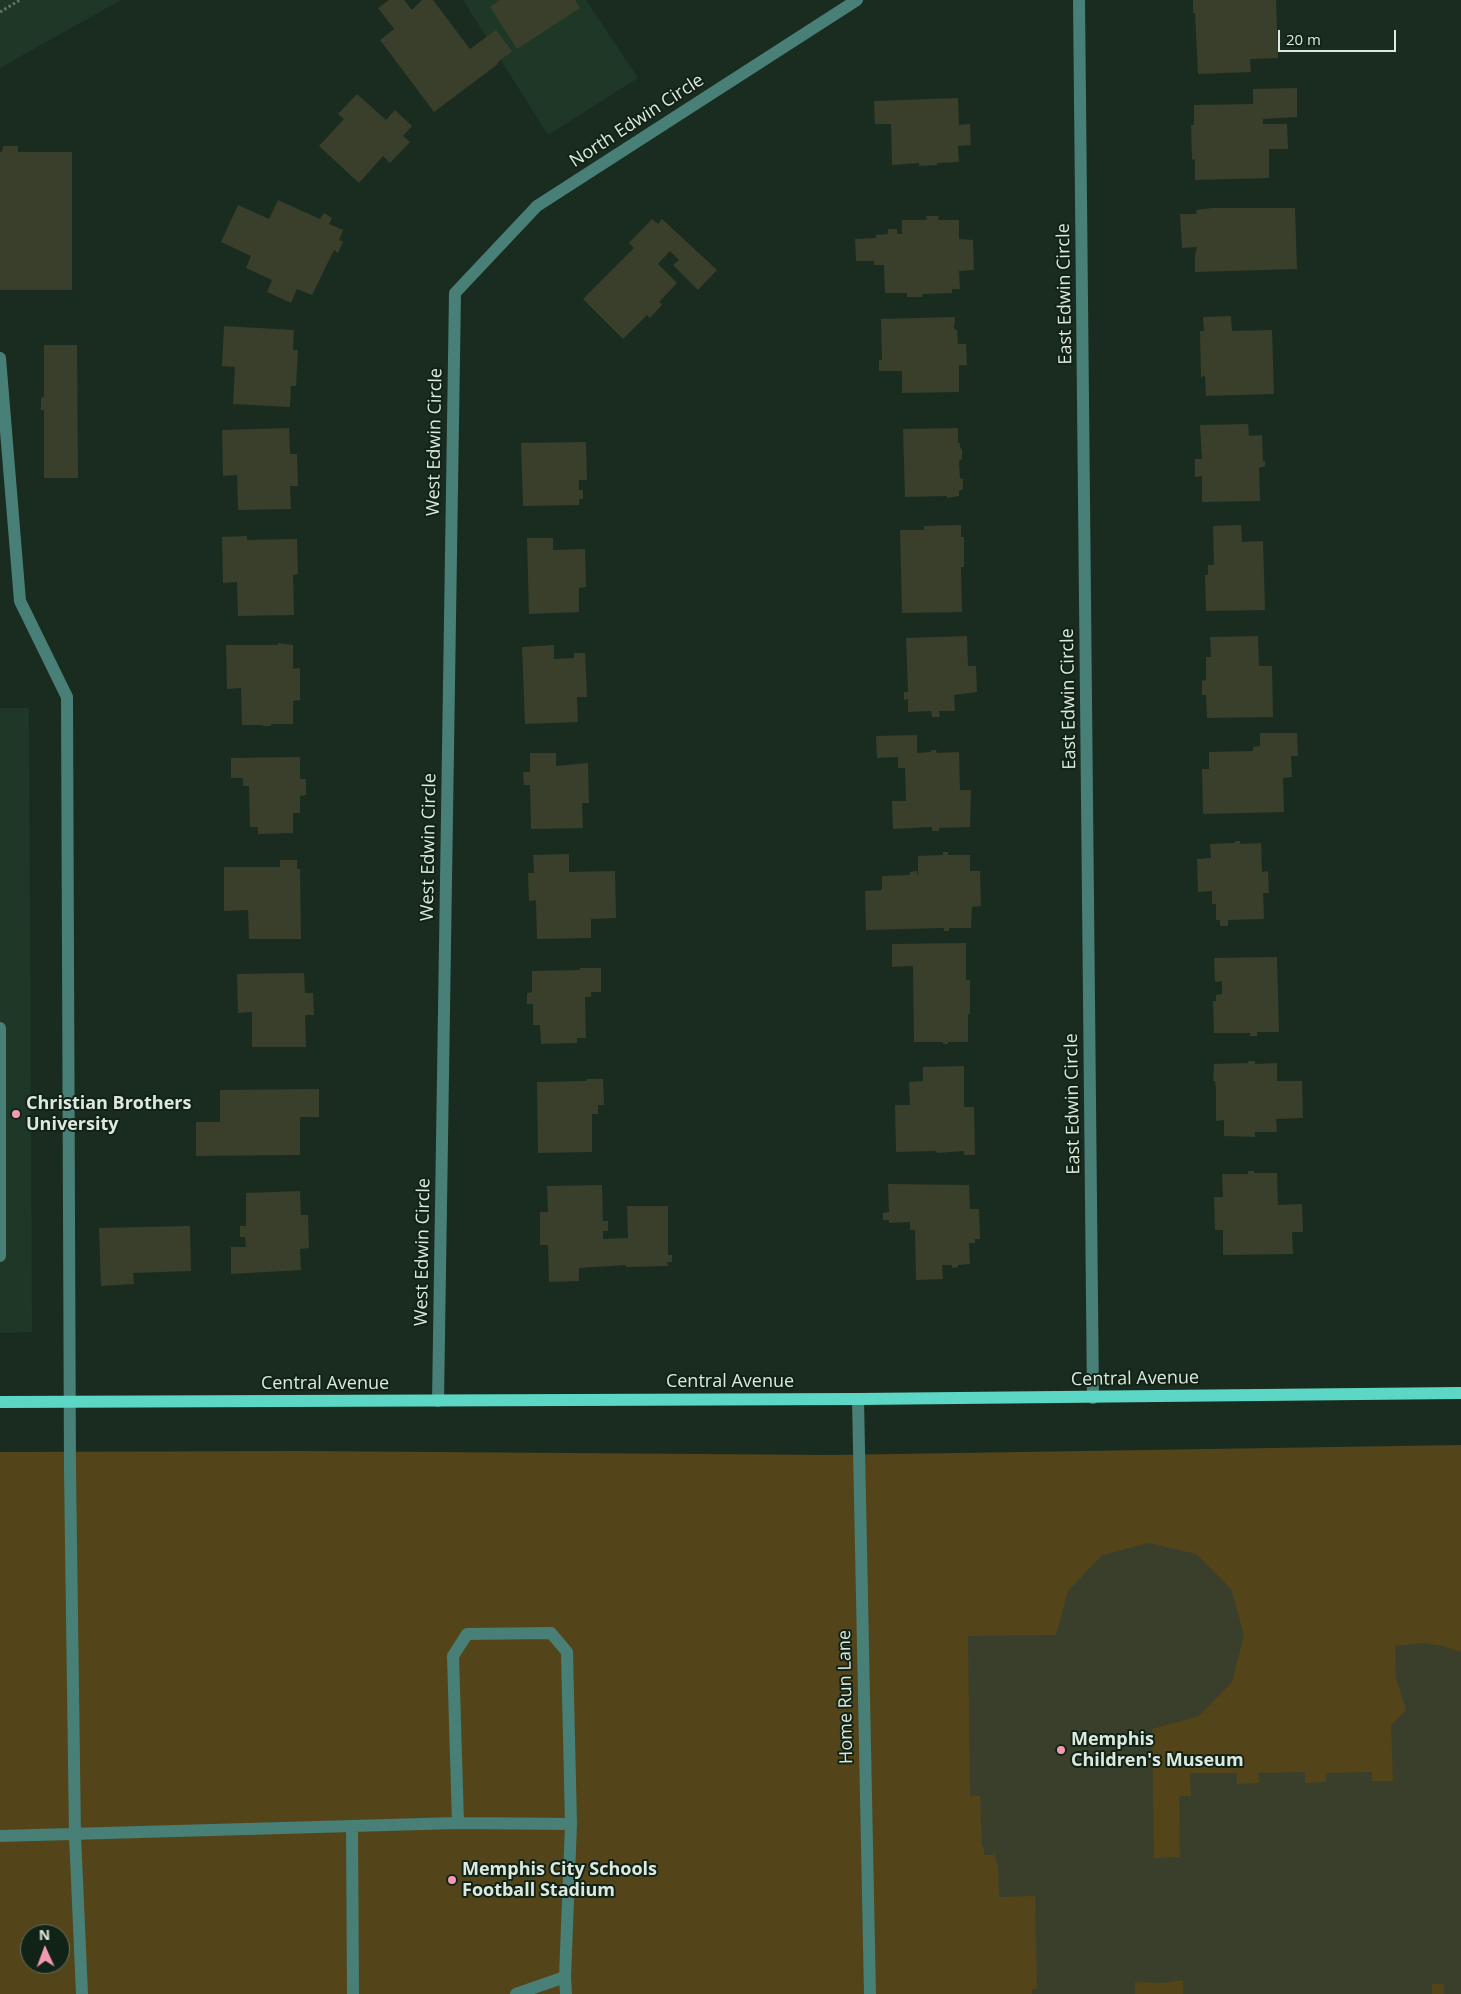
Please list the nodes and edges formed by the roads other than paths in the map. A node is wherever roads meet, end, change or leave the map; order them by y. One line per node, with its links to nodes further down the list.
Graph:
1 (857, 0): 3 (street, North Edwin Circle)
2 (1079, 0): 8 (street, East Edwin Circle)
3 (455, 293): 10 (street, West Edwin Circle)
4 (0, 358): 12 (street)
5 (0, 1028): 6 (street)
6 (0, 1256)
7 (1461, 1393): 8 (main road, Central Avenue)
8 (1093, 1398): 9 (main road, Central Avenue)
9 (858, 1399): 10 (main road, Central Avenue); 23 (street, Home Run Lane)
10 (438, 1401): 12 (main road, Central Avenue)
11 (0, 1402): 12 (main road, Central Avenue)
12 (69, 1402): 16 (street)
13 (458, 1823): 14 (street); 14 (street); 15 (street)
14 (571, 1824): 18 (street)
15 (352, 1826): 16 (street); 20 (street)
16 (75, 1835): 17 (street); 19 (street)
17 (0, 1836)
18 (565, 1977): 21 (street); 22 (street)
19 (82, 1994)
20 (353, 1994)
21 (516, 1994)
22 (566, 1994)
23 (870, 1994)

